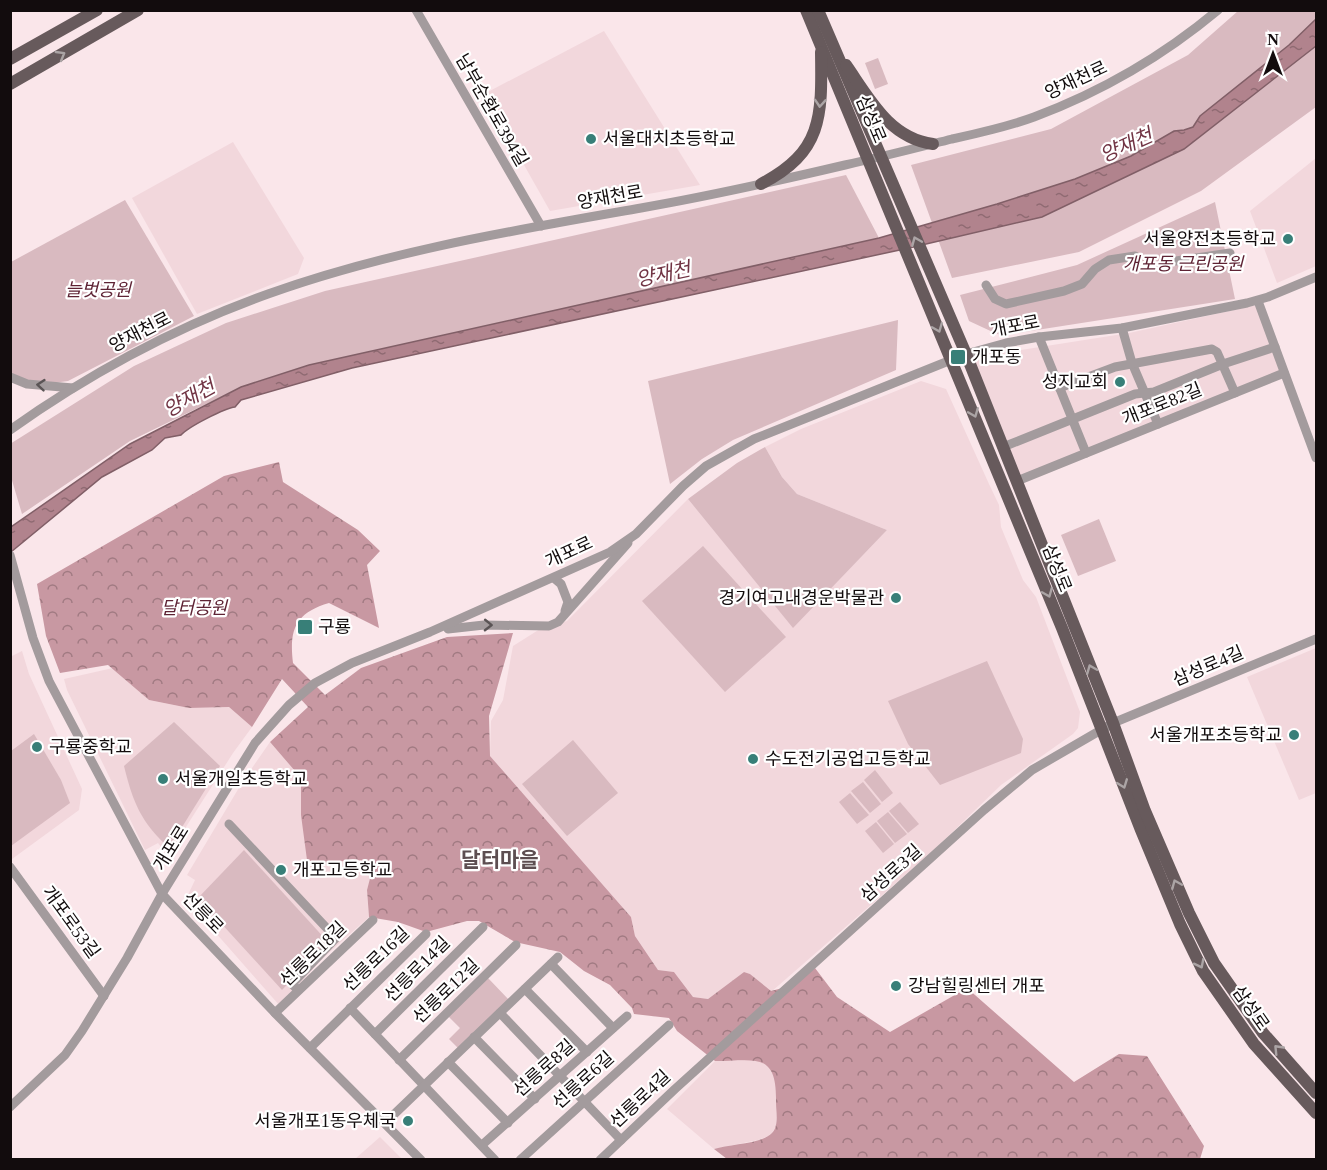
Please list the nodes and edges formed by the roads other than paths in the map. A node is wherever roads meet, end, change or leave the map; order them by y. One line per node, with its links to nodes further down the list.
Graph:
1 (97, 10): 8 (main road)
2 (138, 10): 9 (main road, one-way to 2)
3 (416, 10): 13 (street, 남부순환로394길)
4 (806, 10): 7 (main road, 삼성로)
5 (818, 10): 7 (main road, 삼성로)
6 (1218, 10): 11 (street, 양재천로)
7 (826, 43): 10 (main road, 삼성로); 11 (main road); 12 (main road, one-way to 12)
8 (10, 59)
9 (10, 84)
10 (864, 133): 23 (main road, 삼성로, one-way to 10); 24 (main road, 삼성로, one-way to 24)
11 (933, 144): 12 (street, 양재천로)
12 (761, 184): 13 (street, 양재천로)
13 (541, 226): 29 (street, 양재천로)
14 (1230, 253): 16 (street)
15 (1135, 256): 18 (street)
16 (1176, 261)
17 (1317, 277): 19 (street, 개포로)
18 (986, 285)
19 (1258, 301): 20 (street, 개포로); 22 (street)
20 (1122, 328): 21 (street, 개포로); 25 (street)
21 (1039, 337): 23 (street, 개포로); 30 (street)
22 (1275, 347): 26 (street, 개포로82길); 27 (street)
23 (966, 354): 24 (street, 개포로); 36 (main road, 삼성로)
24 (951, 359): 40 (street, 개포로); 47 (main road, 삼성로, one-way to 47)
25 (1132, 363): 26 (street, 개포로82길); 30 (street, 개포로82길); 31 (street)
26 (1223, 364): 31 (street, 개포로82길); 32 (street)
27 (1284, 373): 32 (street, 개포로82길); 38 (street)
28 (10, 377): 29 (street, one-way to 28)
29 (73, 388): 35 (street, 양재천로)
30 (1059, 388): 33 (street)
31 (1145, 392): 33 (street, 개포로82길); 34 (street)
32 (1235, 393): 34 (street, 개포로82길)
33 (1072, 419): 36 (street, 개포로82길); 37 (street)
34 (1158, 424): 37 (street, 개포로82길)
35 (10, 430)
36 (1003, 447): 39 (main road, 삼성로)
37 (1086, 453): 39 (street, 개포로82길)
38 (1317, 458)
39 (1017, 481): 46 (main road, 삼성로, one-way to 39)
40 (636, 534): 42 (street, 개포로); 43 (street)
41 (10, 555): 50 (street, 선릉로)
42 (554, 578): 43 (street); 44 (street, 개포로)
43 (563, 616): 44 (street, one-way to 43)
44 (430, 632): 50 (street, 개포로)
45 (1317, 639): 46 (street, 삼성로4길)
46 (1113, 723): 47 (street, 삼성로3길); 73 (main road, 삼성로, one-way to 46)
47 (1101, 730): 70 (street, 삼성로3길); 77 (main road, 삼성로, one-way to 77)
48 (229, 824): 55 (street)
49 (10, 867): 57 (street, 개포로53길)
50 (162, 894): 57 (street, 개포로); 59 (street, 선릉로)
51 (373, 920): 59 (street, 선릉로18길)
52 (483, 927): 64 (street, 선릉로14길)
53 (426, 934): 58 (street, 선릉로16길)
54 (516, 945): 68 (street, 선릉로12길)
55 (296, 988)
56 (525, 989): 60 (street); 63 (street); 67 (street)
57 (104, 996): 76 (street, 개포로)
58 (350, 1008): 64 (street, 선릉로16길); 66 (street, 선릉로16길)
59 (275, 1013): 66 (street, 선릉로)
60 (500, 1013): 65 (street); 71 (street)
61 (627, 1016): 63 (street, 선릉로8길)
62 (669, 1025): 75 (street, 선릉로6길)
63 (613, 1028): 67 (street, 선릉로8길)
64 (375, 1034): 68 (street, 선릉로16길)
65 (474, 1037): 69 (street); 74 (street)
66 (310, 1048): 78 (street, 선릉로)
67 (587, 1052): 71 (street, 선릉로8길)
68 (399, 1060): 72 (street, 선릉로16길)
69 (448, 1062): 72 (street); 79 (street)
70 (704, 1063): 80 (street, 선릉로4길)
71 (560, 1076): 74 (street, 선릉로8길); 75 (street)
72 (424, 1085): 78 (street); 81 (street, 선릉로16길)
73 (1317, 1094)
74 (535, 1098): 79 (street, 선릉로8길)
75 (584, 1101): 80 (street); 84 (street, 선릉로6길)
76 (10, 1107)
77 (1317, 1113)
78 (385, 1123): 82 (street, 선릉로)
79 (508, 1123): 81 (street, 선릉로8길)
80 (621, 1140): 85 (street, 선릉로4길)
81 (482, 1145): 83 (street, 선릉로16길)
82 (421, 1160)
83 (495, 1160)
84 (520, 1160)
85 (600, 1160)

